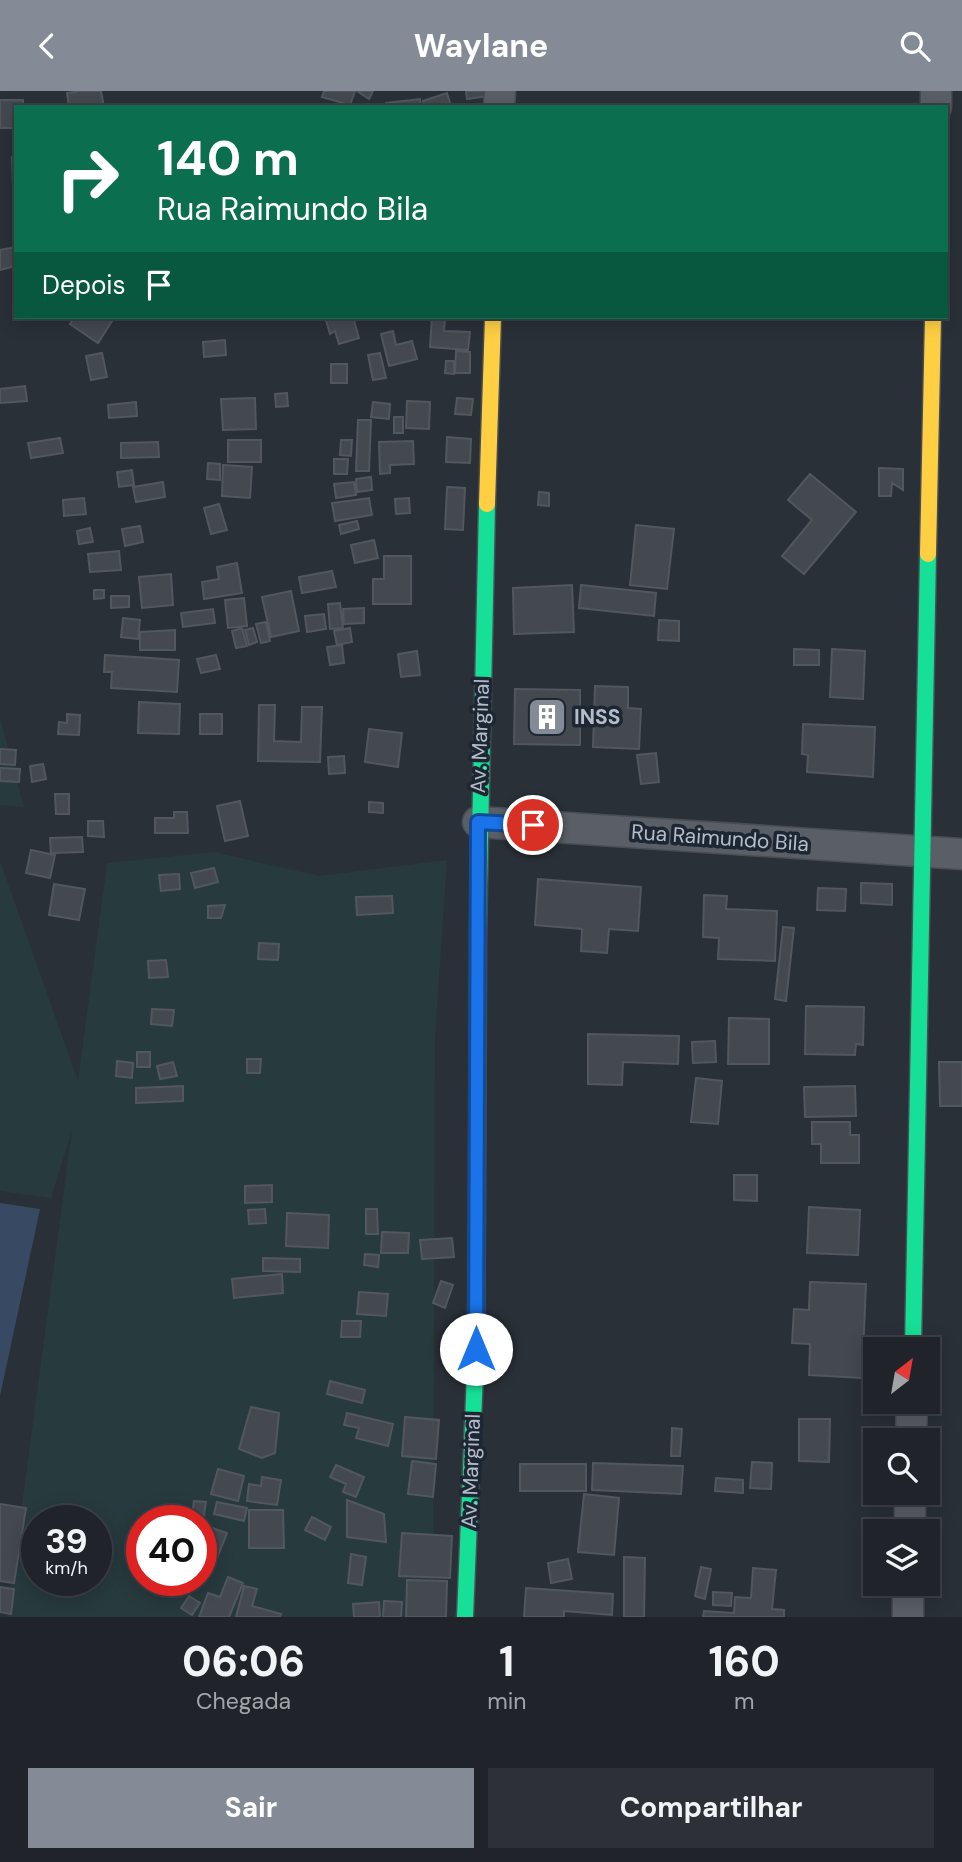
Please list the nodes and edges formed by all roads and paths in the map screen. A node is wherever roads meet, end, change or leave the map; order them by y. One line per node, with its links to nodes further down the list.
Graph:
1 (493, 319): 3 (street, Av. Marginal)
2 (933, 319): 4 (street)
3 (478, 822): 4 (street, Rua Raimundo Bila); 8 (street, Av. Marginal)
4 (923, 851): 5 (street, Rua Raimundo Bila); 6 (street)
5 (962, 854)
6 (913, 1337)
7 (908, 1596): 9 (street)
8 (465, 1617)
9 (908, 1617)

